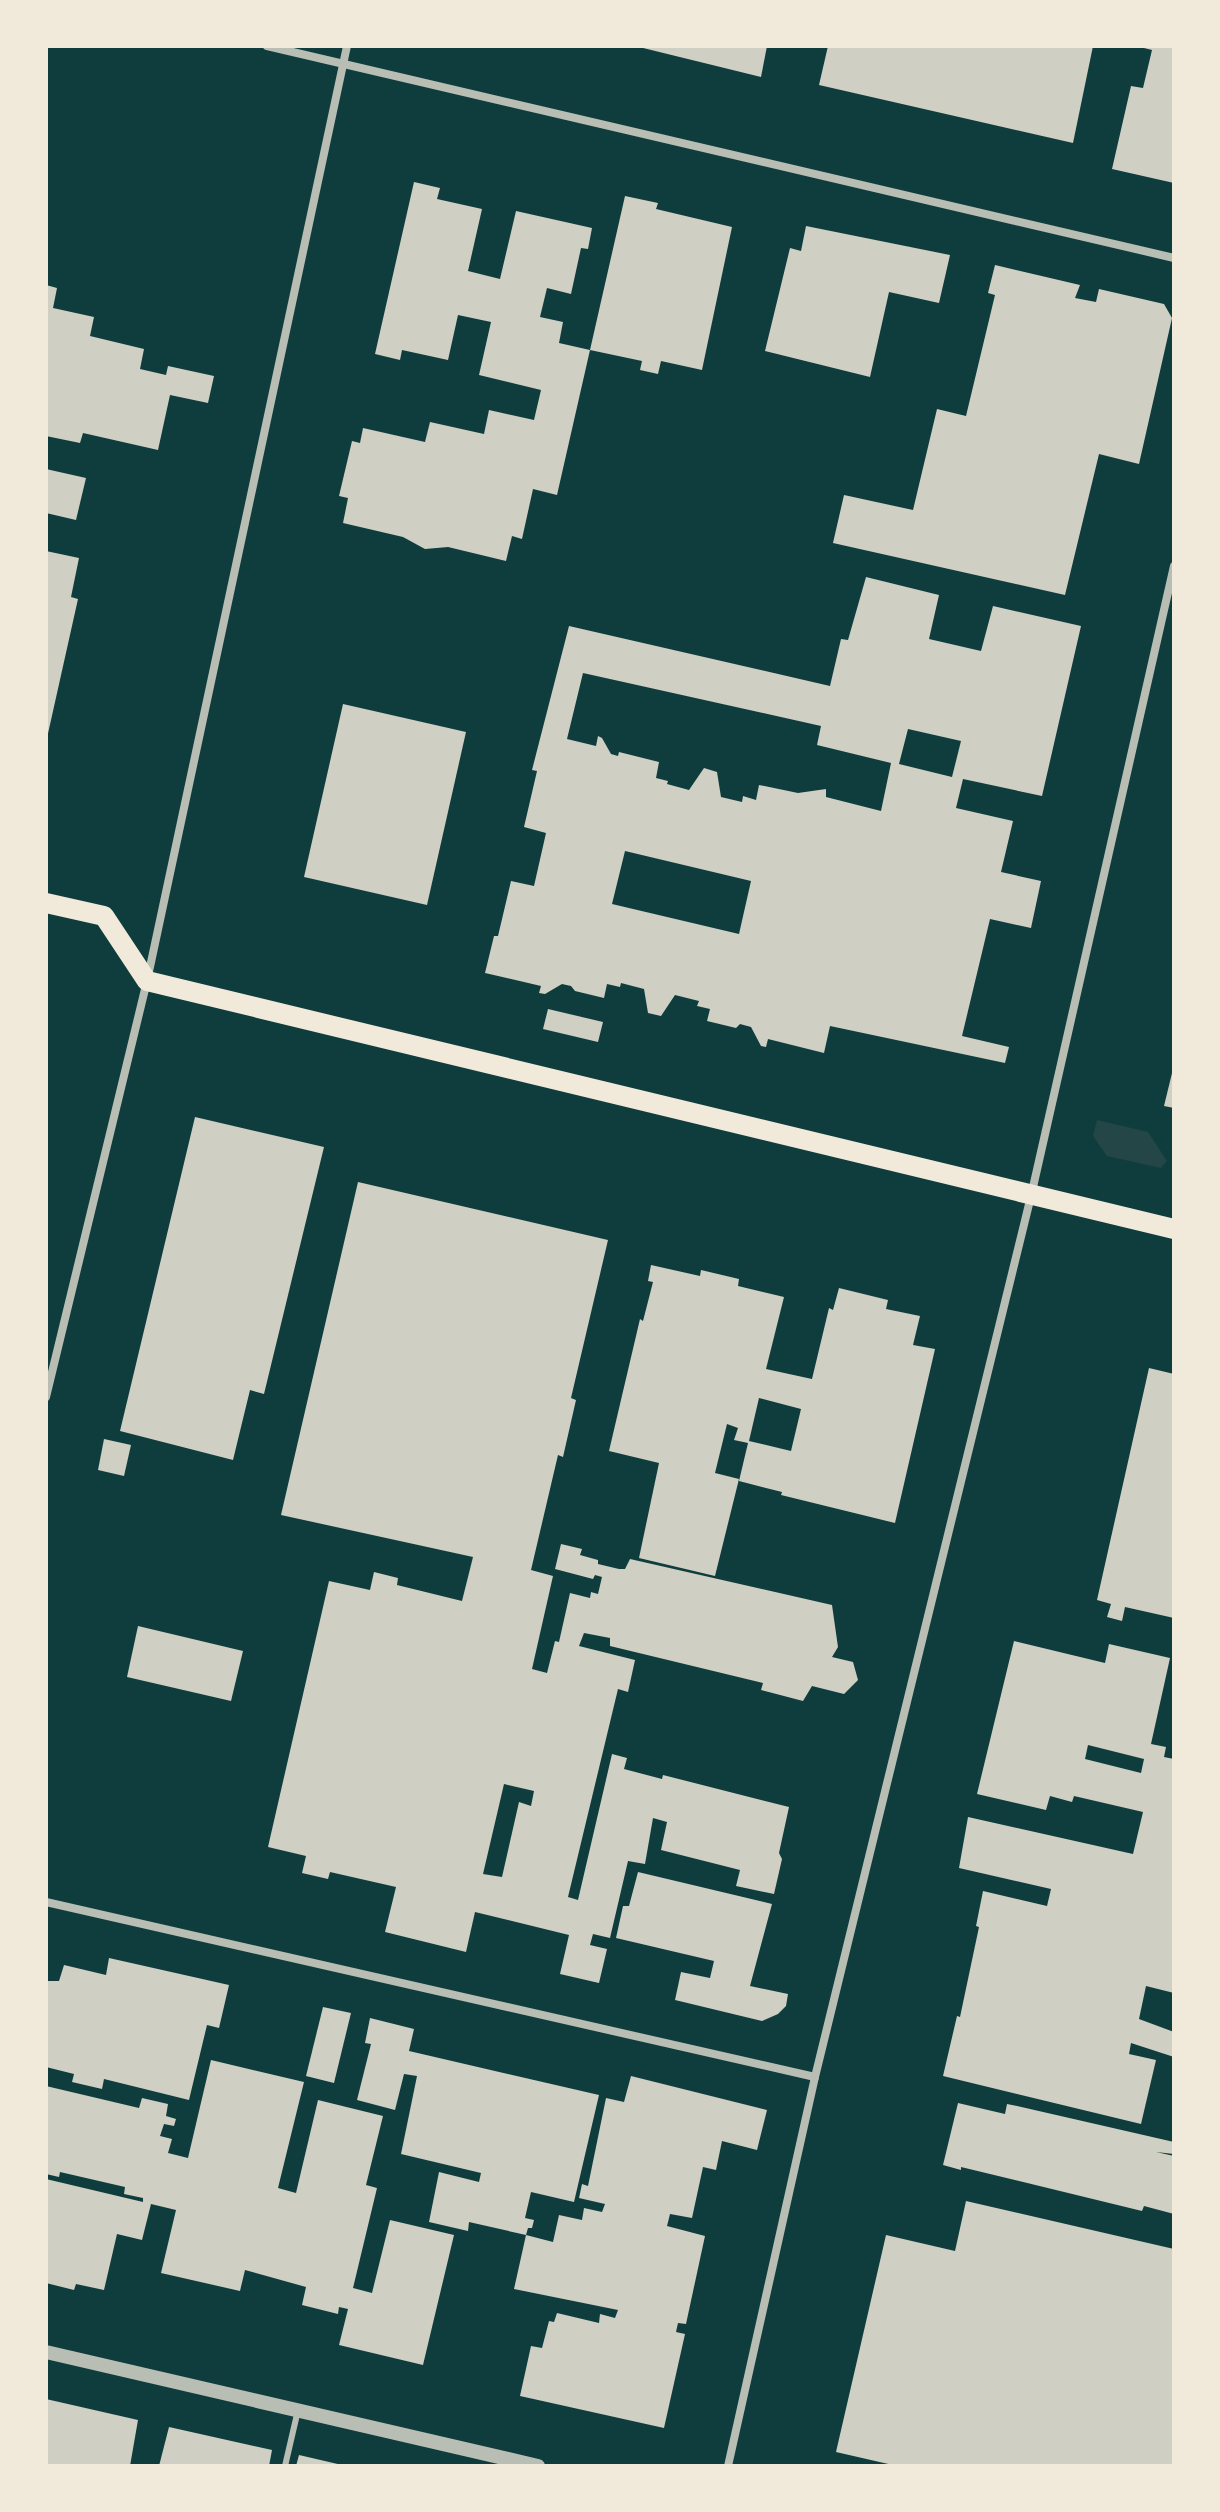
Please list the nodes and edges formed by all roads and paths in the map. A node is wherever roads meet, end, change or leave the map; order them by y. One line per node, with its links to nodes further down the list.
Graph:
1 (267, 46): 3 (street)
2 (347, 46): 3 (street)
3 (343, 64): 4 (street); 7 (street)
4 (1174, 258)
5 (1174, 566): 8 (street)
6 (46, 903): 7 (main road)
7 (147, 981): 8 (main road); 10 (street)
8 (1031, 1196): 9 (main road); 12 (street)
9 (1174, 1229)
10 (46, 1397)
11 (46, 1902): 12 (street)
12 (815, 2077): 17 (street)
13 (46, 2352): 14 (street)
14 (298, 2410): 15 (lane); 16 (street)
15 (285, 2466)
16 (538, 2466)
17 (728, 2466)

